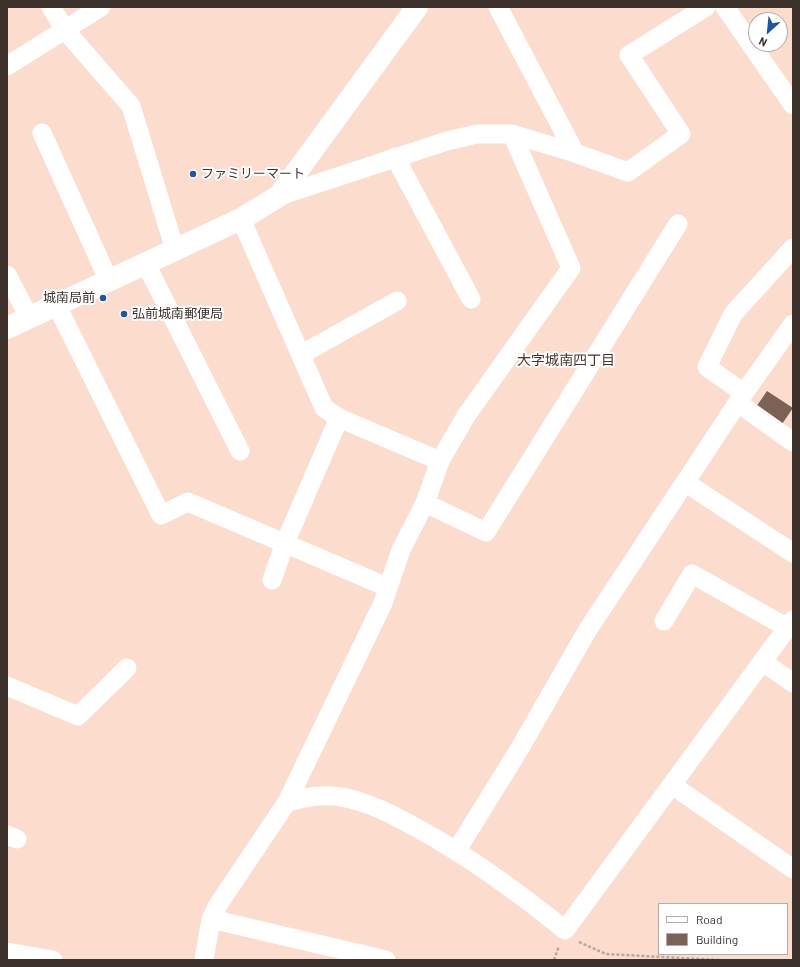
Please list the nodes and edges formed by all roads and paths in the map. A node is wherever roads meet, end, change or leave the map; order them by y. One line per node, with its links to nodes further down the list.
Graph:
1 (51, 7): 7 (street)
2 (101, 7): 7 (street)
3 (417, 7): 14 (street)
4 (498, 7): 12 (street)
5 (706, 7): 12 (street)
6 (725, 7): 9 (street)
7 (65, 30): 8 (street); 18 (street)
8 (7, 66)
9 (793, 105)
10 (42, 133): 21 (street)
11 (512, 134): 12 (street); 13 (street); 33 (street)
12 (575, 153)
13 (395, 157): 14 (street); 22 (street)
14 (279, 196): 15 (street)
15 (241, 219): 18 (street); 28 (street)
16 (678, 224): 35 (street)
17 (793, 248): 29 (street)
18 (175, 250): 19 (street)
19 (146, 264): 21 (street); 32 (street)
20 (7, 275): 25 (street)
21 (109, 280): 24 (street)
22 (471, 298)
23 (397, 301): 28 (street)
24 (56, 304): 25 (street); 36 (street)
25 (28, 317): 27 (street)
26 (793, 324): 29 (street)
27 (7, 328)
28 (302, 354): 30 (street)
29 (741, 398): 31 (street); 34 (street)
30 (338, 418): 33 (street); 36 (street)
31 (793, 442)
32 (240, 451)
33 (440, 461): 35 (street)
34 (686, 483): 37 (street); 48 (street)
35 (425, 503): 39 (street)
36 (285, 543): 38 (street); 39 (street)
37 (793, 553)
38 (272, 580)
39 (387, 587): 47 (street)
40 (664, 621): 41 (street)
41 (790, 624): 42 (street)
42 (763, 662): 44 (street); 46 (street)
43 (127, 668): 45 (street)
44 (793, 683)
45 (7, 686)
46 (672, 785): 49 (street); 51 (street)
47 (287, 802): 48 (street); 50 (street)
48 (457, 850): 51 (street)
49 (793, 869)
50 (211, 920): 54 (street); 55 (street)
51 (565, 930): 56 (path)
52 (7, 952): 53 (street)
53 (53, 960)
54 (204, 960)
55 (386, 960)
56 (719, 960)

